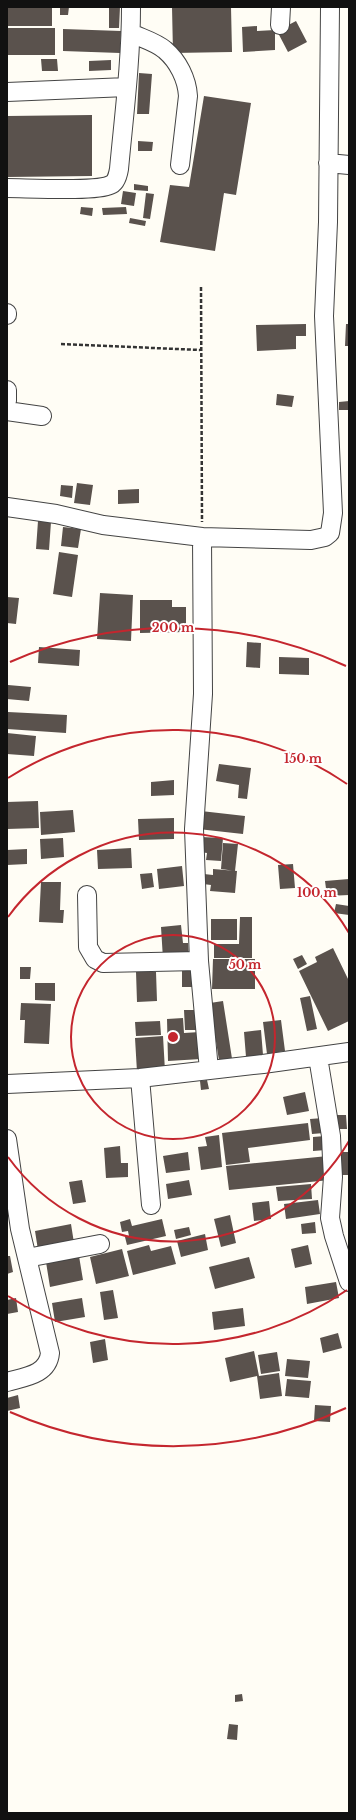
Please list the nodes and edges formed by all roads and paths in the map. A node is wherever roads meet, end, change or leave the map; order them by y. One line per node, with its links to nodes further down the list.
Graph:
1 (131, 7): 5 (street)
2 (281, 7): 4 (street)
3 (330, 7): 8 (street)
4 (280, 25)
5 (131, 33): 6 (street); 10 (street)
6 (127, 87): 7 (street); 11 (street)
7 (7, 92)
8 (328, 163): 9 (street); 20 (street)
9 (349, 164)
10 (180, 165)
11 (7, 188)
12 (201, 287): 14 (path)
13 (61, 344): 14 (path)
14 (200, 350): 20 (path)
15 (7, 390): 16 (street)
16 (7, 401)
17 (7, 411): 18 (street)
18 (42, 416)
19 (7, 507): 20 (street)
20 (202, 537): 22 (street)
21 (87, 895): 22 (street)
22 (199, 961): 25 (street)
23 (349, 1052): 24 (street)
24 (318, 1057): 25 (street); 33 (street)
25 (209, 1070): 26 (street)
26 (140, 1078): 27 (street); 29 (street)
27 (7, 1084)
28 (7, 1139): 30 (street)
29 (151, 1205)
30 (13, 1228): 32 (street)
31 (100, 1244): 32 (street)
32 (27, 1258): 34 (street)
33 (349, 1282)
34 (7, 1382)

